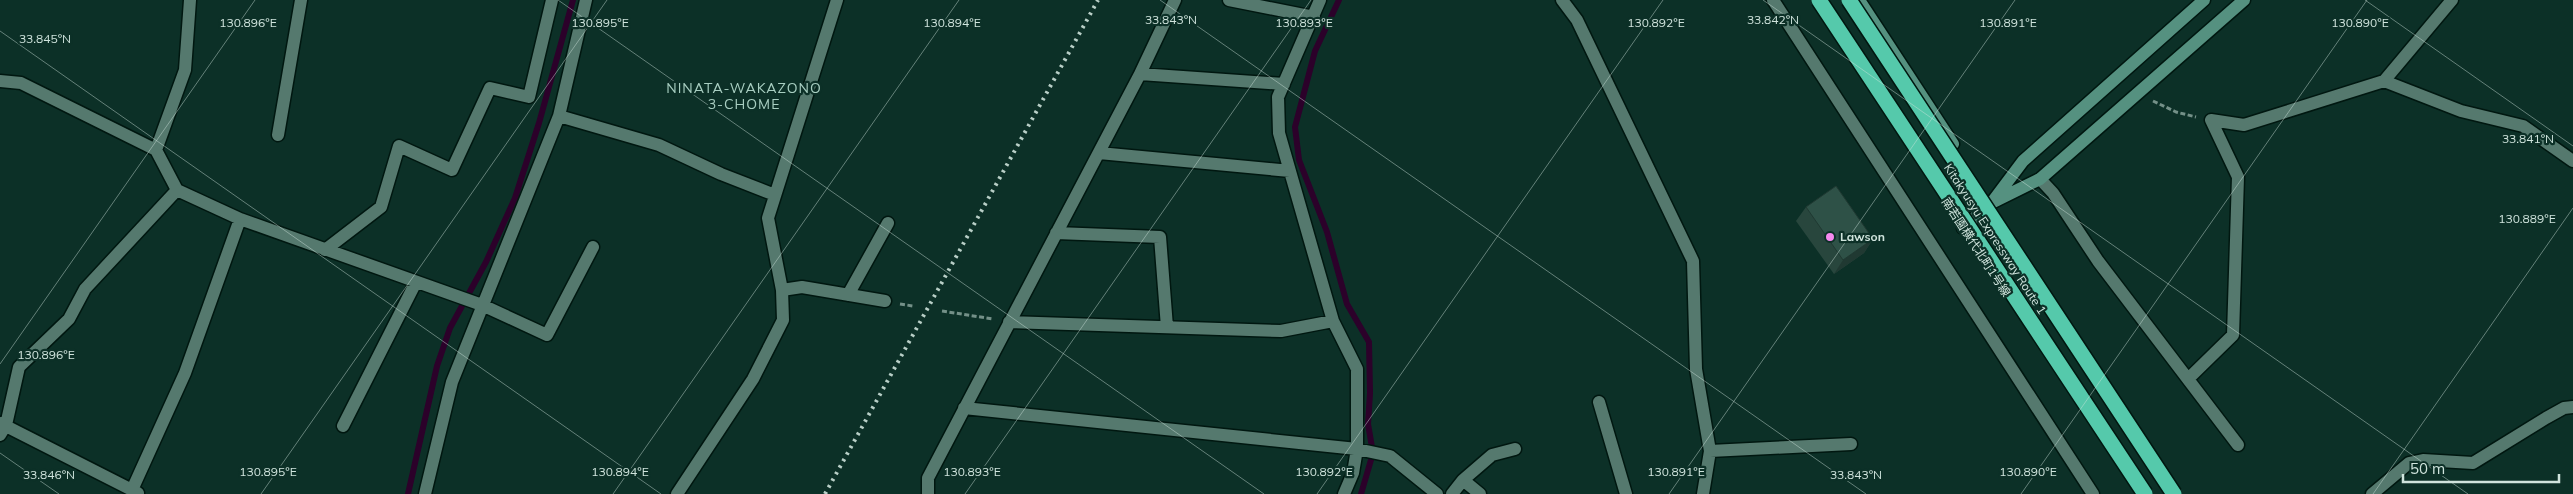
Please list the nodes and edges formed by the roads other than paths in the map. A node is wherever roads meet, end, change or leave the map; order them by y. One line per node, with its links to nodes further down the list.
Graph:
1 (190, 0): 25 (street)
2 (301, 0): 24 (street)
3 (552, 0): 38 (street)
4 (586, 0): 23 (street)
5 (837, 0): 31 (street)
6 (1175, 0): 19 (street)
7 (1229, 0): 18 (street)
8 (1320, 0): 18 (street)
9 (1562, 0): 57 (street)
10 (1773, 0): 69 (street)
11 (1814, 0): 35 (street, 南若園横代北町1号線)
12 (1819, 0): 71 (highway, Kitakyusyu Expressway Route 1, bridge)
13 (1849, 0): 72 (highway, Kitakyusyu Expressway Route 1, bridge)
14 (1859, 0): 32 (street)
15 (2204, 0): 32 (street)
16 (2244, 0): 29 (street)
17 (2452, 0): 21 (street)
18 (1314, 16): 22 (street)
19 (1140, 74): 22 (street); 26 (street)
20 (0, 81): 25 (street)
21 (2384, 81): 27 (street); 47 (street)
22 (1284, 84): 28 (street)
23 (559, 116): 31 (street); 43 (street)
24 (278, 135)
25 (156, 150): 30 (street)
26 (1099, 153): 28 (street); 36 (street)
27 (2573, 161)
28 (1290, 171): 44 (street)
29 (2040, 180): 32 (street); 47 (street)
30 (177, 190): 33 (street); 52 (street)
31 (776, 195): 40 (street)
32 (1991, 203): 35 (street); 73 (street)
33 (240, 220): 38 (street); 59 (street)
34 (888, 223): 41 (street)
35 (1963, 228): 70 (street, 南若園横代北町1号線)
36 (1056, 233): 45 (street); 46 (street)
37 (593, 247): 43 (street)
38 (325, 250): 39 (street)
39 (416, 282): 43 (street); 51 (street)
40 (782, 290): 41 (street); 61 (street)
41 (848, 295): 42 (street)
42 (885, 301)
43 (482, 305): 60 (street)
44 (1333, 321): 46 (street); 56 (street)
45 (1009, 322): 46 (street); 50 (street)
46 (1167, 327)
47 (2189, 378): 54 (street)
48 (1599, 402): 67 (street)
49 (2573, 407): 74 (street)
50 (964, 408): 56 (street); 62 (street)
51 (343, 426)
52 (2, 428): 59 (street)
53 (1851, 444): 57 (street)
54 (2238, 445)
55 (1515, 449): 58 (street)
56 (1363, 450): 63 (street); 64 (street)
57 (1710, 451): 68 (street)
58 (1463, 480): 65 (street); 66 (street)
59 (136, 492)
60 (425, 494)
61 (677, 494)
62 (928, 494)
63 (1344, 494)
64 (1437, 494)
65 (1452, 494)
66 (1480, 494)
67 (1626, 494)
68 (1703, 494)
69 (2093, 494)
70 (2140, 494)
71 (2145, 494)
72 (2174, 494)
73 (2181, 494)
74 (2372, 494)

